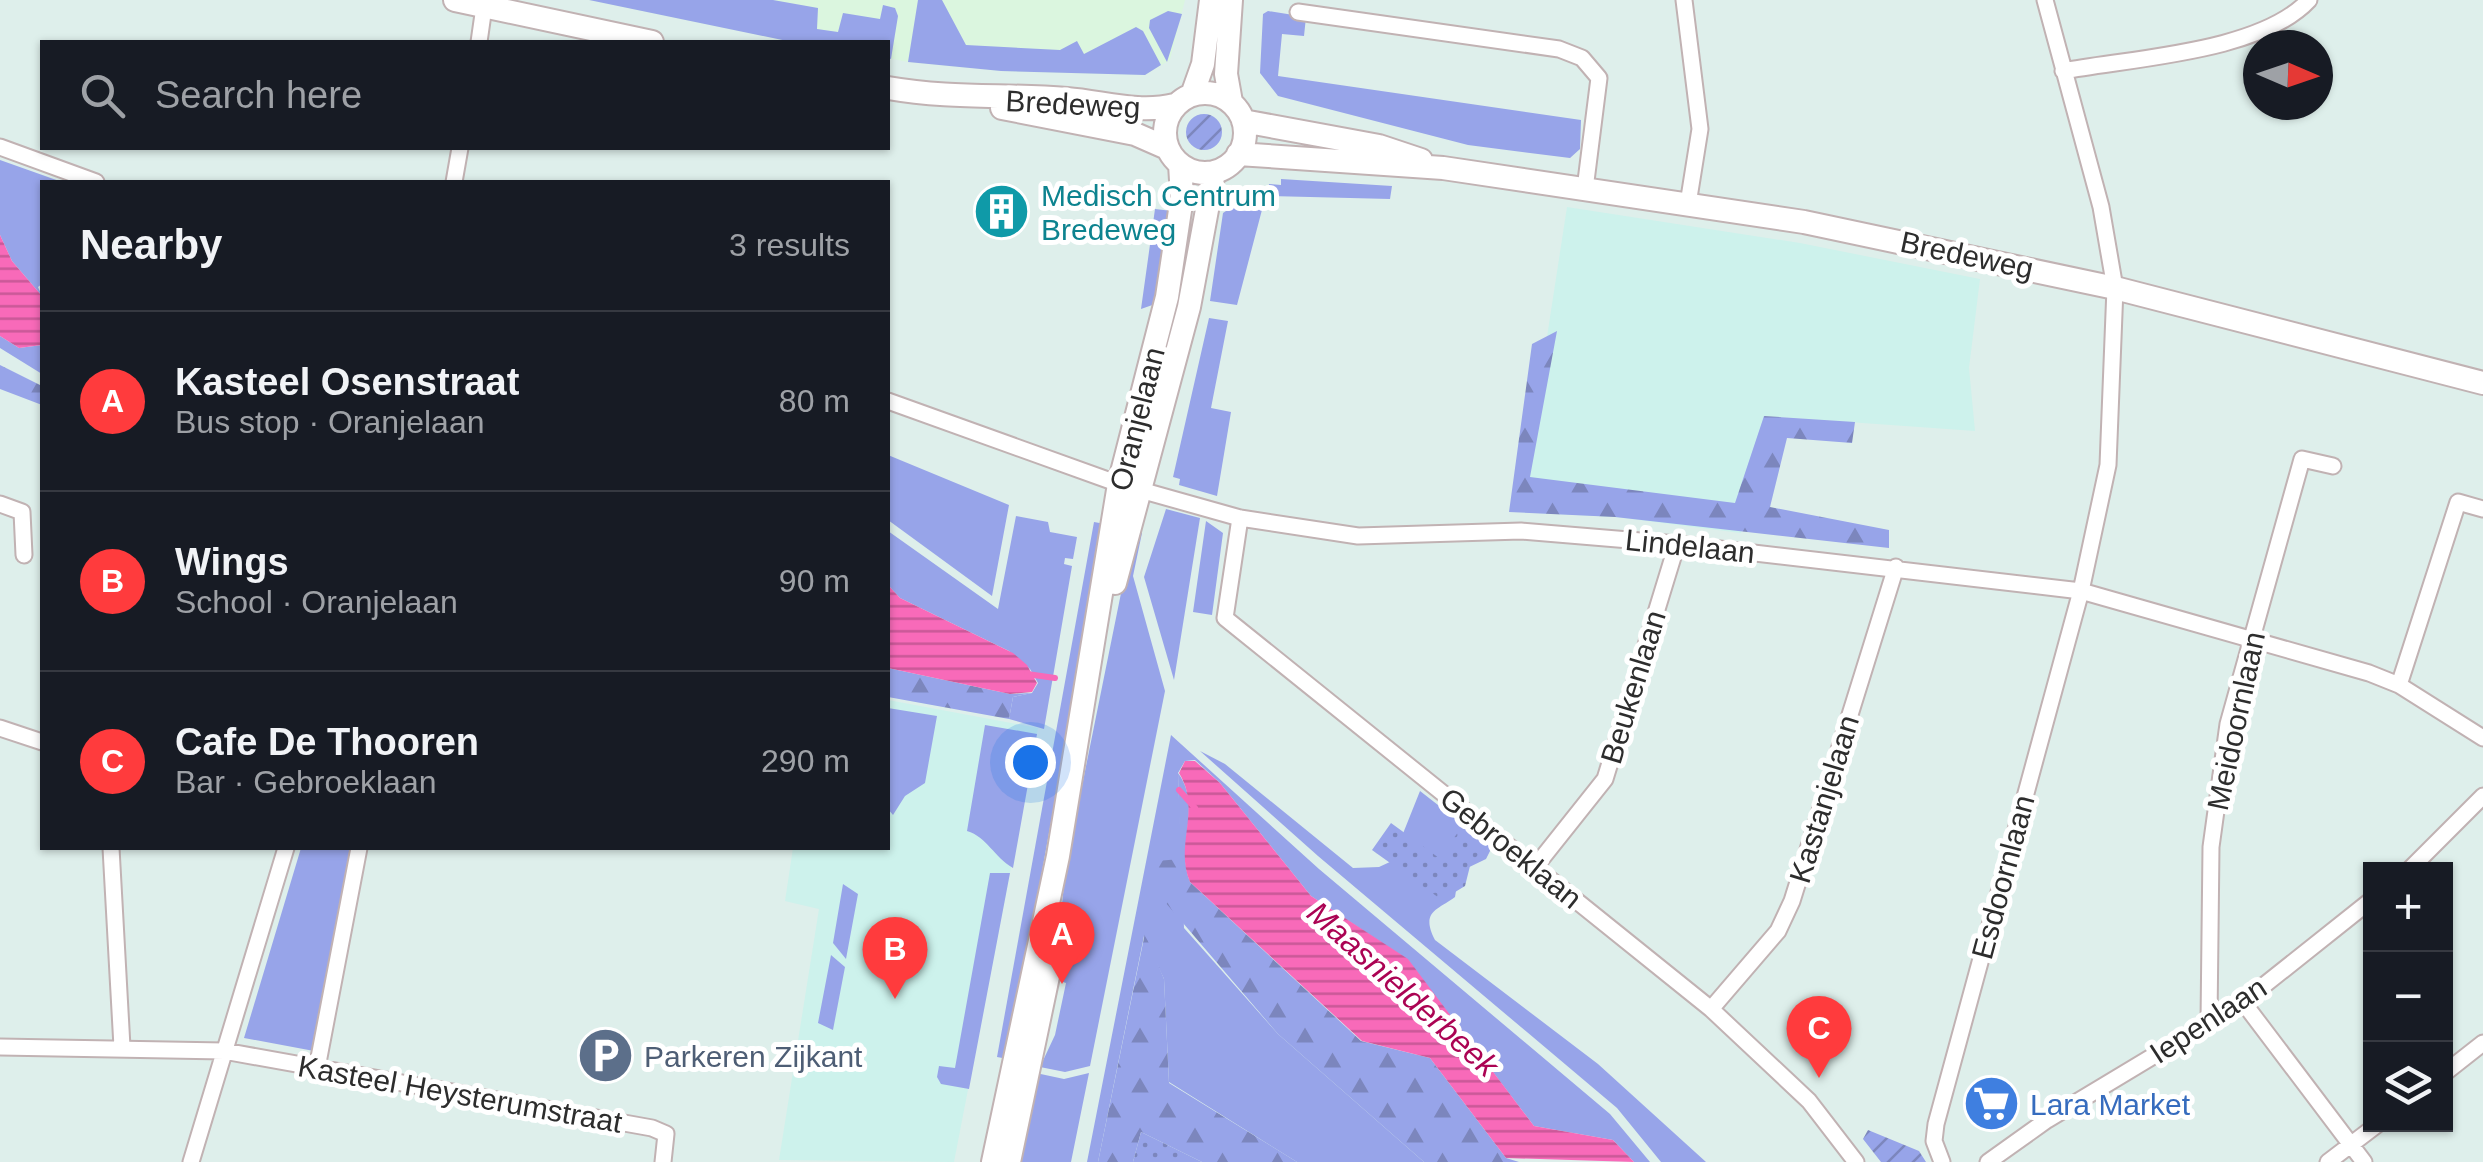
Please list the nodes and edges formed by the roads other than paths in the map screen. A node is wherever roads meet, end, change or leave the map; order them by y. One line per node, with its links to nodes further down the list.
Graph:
1 (455, 0): 7 (street)
2 (1211, 0): 14 (street)
3 (1230, 0): 15 (street)
4 (1684, 0): 25 (street)
5 (2045, 0): 11 (street, Esdoornlaan)
6 (2308, 0): 11 (street)
7 (484, 3): 9 (street); 10 (street)
8 (1298, 12): 24 (street)
9 (479, 40)
10 (643, 40)
11 (2063, 71): 26 (street, Esdoornlaan)
12 (890, 88): 13 (street, Bredeweg)
13 (970, 99): 14 (street, Bredeweg); 19 (street, Bredeweg)
14 (1184, 100): 15 (street); 19 (street)
15 (1237, 112): 18 (street); 20 (street, Bredeweg)
16 (0, 147): 22 (street)
17 (460, 150): 23 (street)
18 (1238, 154): 20 (street, Bredeweg); 21 (street)
19 (1174, 156): 21 (street); 30 (street, Oranjelaan)
20 (1443, 168): 24 (street, Bredeweg)
21 (1214, 172): 30 (street, Oranjelaan)
22 (91, 180)
23 (454, 180)
24 (1584, 189): 25 (street, Bredeweg)
25 (1688, 204): 26 (street, Bredeweg)
26 (2116, 288): 27 (street, Bredeweg); 37 (street, Esdoornlaan)
27 (2483, 383)
28 (890, 402): 30 (street, Lindelaan)
29 (2333, 466): 38 (street, Meidoornlaan)
30 (1121, 484): 33 (street, Lindelaan); 47 (street, Oranjelaan)
31 (0, 504): 35 (street)
32 (2483, 509): 39 (street)
33 (1240, 518): 34 (street, Lindelaan); 49 (street, Gebroeklaan)
34 (1677, 544): 36 (street, Lindelaan); 49 (street, Beukenlaan)
35 (24, 555)
36 (1896, 567): 37 (street, Lindelaan); 52 (street, Kastanjelaan)
37 (2081, 591): 38 (street, Lindelaan); 67 (street, Esdoornlaan)
38 (2252, 637): 39 (street, Lindelaan); 53 (street, Meidoornlaan)
39 (2399, 685): 41 (street, Lindelaan)
40 (0, 728): 42 (street)
41 (2483, 738)
42 (40, 741)
43 (2483, 796): 48 (street)
44 (110, 850): 56 (street)
45 (285, 850): 57 (street)
46 (359, 850): 59 (street)
47 (1058, 856): 64 (street, Oranjelaan); 65 (street, Oranjelaan)
48 (2417, 862)
49 (1535, 867): 52 (street, Gebroeklaan)
50 (2363, 906): 51 (street, Iepenlaan)
51 (2243, 1002): 53 (street, Iepenlaan); 61 (street)
52 (1710, 1009): 66 (street, Gebroeklaan)
53 (2209, 1020): 68 (street, Iepenlaan)
54 (2483, 1043): 58 (street)
55 (0, 1046): 56 (street, Kasteel Heysterumstraat)
56 (122, 1047): 57 (street, Kasteel Heysterumstraat)
57 (224, 1051): 59 (street, Kasteel Heysterumstraat); 62 (street)
58 (2453, 1067)
59 (317, 1068): 63 (street, Kasteel Heysterumstraat)
60 (2368, 1132): 61 (street)
61 (2350, 1146): 69 (street); 70 (street)
62 (191, 1162)
63 (663, 1162)
64 (992, 1162)
65 (1008, 1162)
66 (1856, 1162)
67 (1942, 1162)
68 (1988, 1162)
69 (2328, 1162)
70 (2364, 1162)

